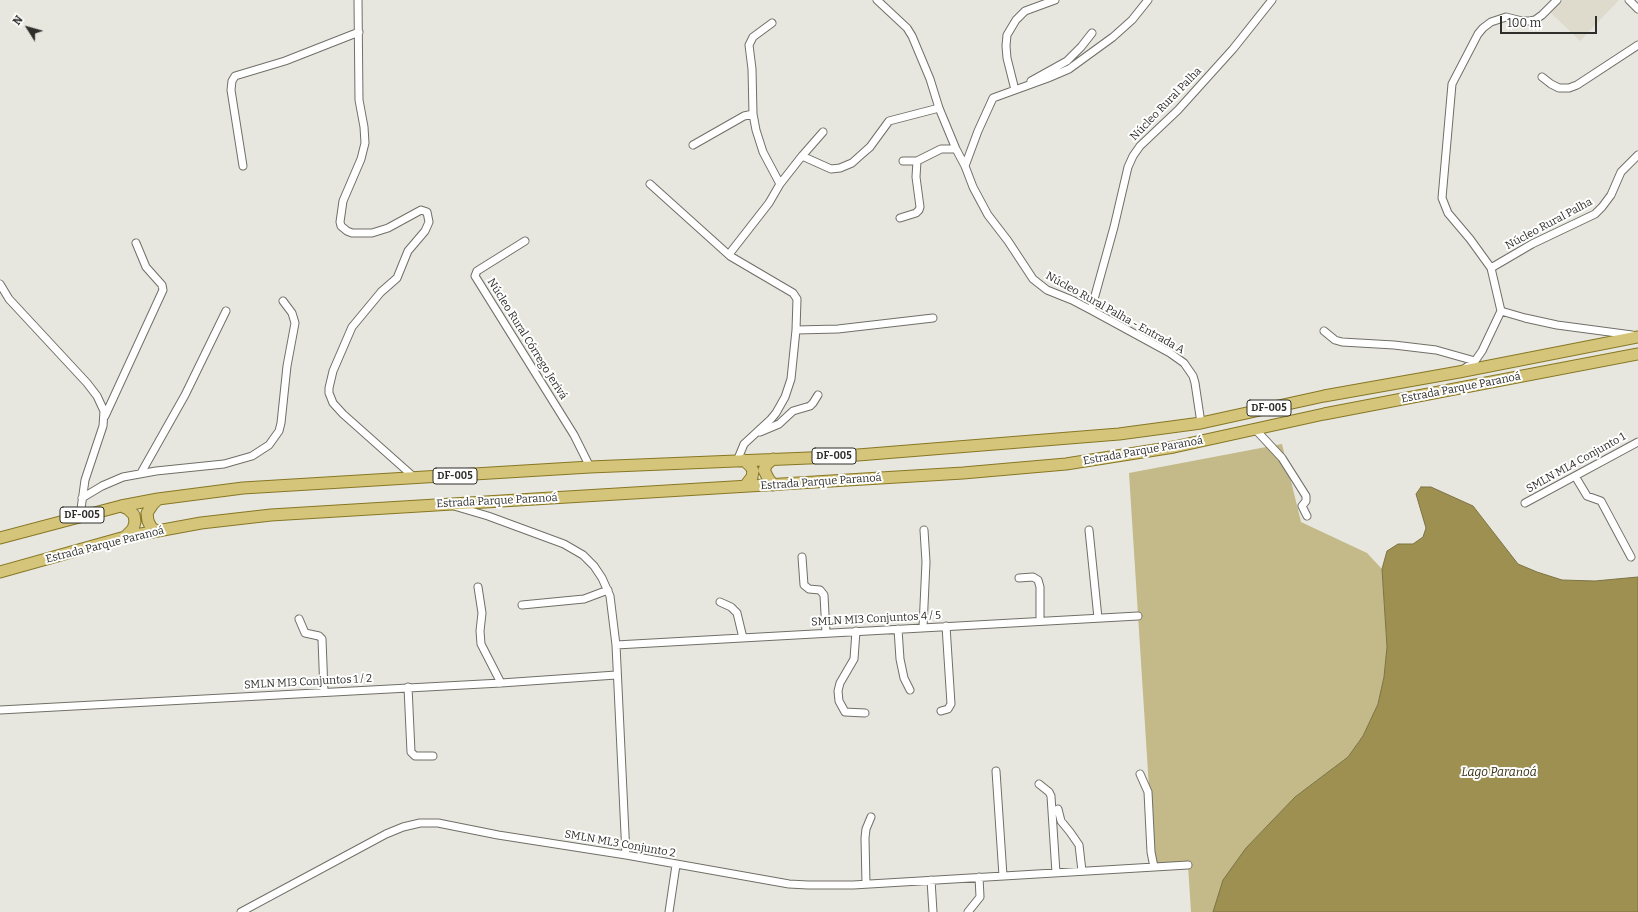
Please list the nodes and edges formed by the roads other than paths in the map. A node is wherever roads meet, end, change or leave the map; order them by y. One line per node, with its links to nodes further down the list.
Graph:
1 (358, 0): 10 (street)
2 (877, 0): 16 (street)
3 (1055, 0): 15 (street)
4 (1148, 0): 14 (street)
5 (1272, 0): 37 (street, Núcleo Rural Palha)
6 (1557, 0): 33 (street)
7 (1629, 0): 8 (street)
8 (1638, 9)
9 (772, 23): 17 (street)
10 (359, 32): 25 (street); 59 (street)
11 (1092, 33): 14 (street)
12 (1638, 45): 13 (street)
13 (1542, 77)
14 (1026, 85): 15 (street)
15 (1015, 90): 26 (street)
16 (939, 108): 20 (street); 22 (street)
17 (753, 114): 19 (street); 28 (street)
18 (823, 132): 22 (street)
19 (693, 146)
20 (956, 149): 23 (street); 26 (street)
21 (1638, 155): 33 (street, Núcleo Rural Palha)
22 (802, 156): 28 (street)
23 (917, 161): 24 (street); 29 (street)
24 (903, 162)
25 (243, 166)
26 (966, 166): 37 (street, Núcleo Rural Palha - Entrada A)
27 (650, 184): 32 (street)
28 (780, 184): 32 (street)
29 (900, 218)
30 (525, 241): 56 (street, Núcleo Rural Córrego Jerivá)
31 (136, 243): 49 (street)
32 (730, 256): 40 (street)
33 (1491, 268): 38 (street)
34 (0, 284): 49 (street)
35 (283, 301): 57 (street)
36 (226, 310): 57 (street)
37 (1091, 310): 50 (street, Núcleo Rural Palha - Entrada A)
38 (1501, 311): 42 (street); 44 (street)
39 (933, 318): 40 (street)
40 (796, 330): 52 (street)
41 (1324, 331): 44 (street)
42 (1638, 337): 45 (main road, Estrada Parque Paranoá / DF-005)
43 (1638, 354): 48 (main road, Estrada Parque Paranoá / DF-005)
44 (1475, 361): 45 (street)
45 (1459, 372): 47 (main road, Estrada Parque Paranoá / DF-005)
46 (818, 395): 52 (street)
47 (1324, 396): 48 (main road); 50 (main road, Estrada Parque Paranoá / DF-005)
48 (1324, 414): 51 (main road, Estrada Parque Paranoá / DF-005)
49 (104, 418): 62 (street)
50 (1201, 423): 54 (main road, Estrada Parque Paranoá / DF-005)
51 (1255, 429): 60 (main road, Estrada Parque Paranoá / DF-005); 70 (street)
52 (756, 433): 55 (street)
53 (1638, 442): 58 (street, SMLN ML4 Conjunto 1)
54 (773, 459): 55 (main road, Estrada Parque Paranoá / DF-005); 60 (main road)
55 (741, 460): 56 (main road, Estrada Parque Paranoá / DF-005); 61 (main road)
56 (590, 467): 59 (main road, Estrada Parque Paranoá / DF-005)
57 (141, 473): 62 (street)
58 (1575, 476): 65 (street, SMLN ML4 Conjunto 1); 77 (street)
59 (415, 478): 63 (main road, Estrada Parque Paranoá / DF-005)
60 (773, 485): 61 (main road, Estrada Parque Paranoá / DF-005)
61 (745, 486): 64 (main road, Estrada Parque Paranoá / DF-005)
62 (82, 498): 68 (street)
63 (158, 499): 67 (main road, Estrada Parque Paranoá / DF-005); 73 (main road)
64 (491, 502): 66 (main road, Estrada Parque Paranoá / DF-005); 69 (street)
65 (1525, 503)
66 (445, 504): 69 (street); 73 (main road, Estrada Parque Paranoá / DF-005)
67 (121, 506): 68 (main road, Estrada Parque Paranoá / DF-005); 74 (main road)
68 (80, 516): 75 (main road, Estrada Parque Paranoá / DF-005)
69 (488, 516): 81 (street)
70 (1307, 516)
71 (924, 530): 89 (street)
72 (1090, 530): 85 (street)
73 (156, 531): 74 (main road, Estrada Parque Paranoá / DF-005)
74 (125, 537): 78 (main road, Estrada Parque Paranoá / DF-005)
75 (0, 538)
76 (802, 557): 92 (street)
77 (1631, 557)
78 (0, 572)
79 (1019, 578): 87 (street)
80 (478, 587): 96 (street)
81 (608, 590): 83 (street); 94 (street)
82 (720, 602): 93 (street)
83 (522, 605)
84 (1138, 616): 85 (street, SMLN MI3 Conjuntos 4 / 5)
85 (1098, 618): 87 (street, SMLN MI3 Conjuntos 4 / 5)
86 (299, 620): 99 (street)
87 (1040, 621): 88 (street, SMLN MI3 Conjuntos 4 / 5)
88 (946, 626): 89 (street, SMLN MI3 Conjuntos 4 / 5); 101 (street)
89 (923, 628): 90 (street, SMLN MI3 Conjuntos 4 / 5)
90 (898, 629): 91 (street, SMLN MI3 Conjuntos 4 / 5); 98 (street)
91 (856, 631): 92 (street, SMLN MI3 Conjuntos 4 / 5); 102 (street)
92 (826, 633): 93 (street, SMLN MI3 Conjuntos 4 / 5)
93 (743, 638): 94 (street, SMLN MI3 Conjuntos 4 / 5)
94 (616, 645): 95 (street)
95 (616, 675): 96 (street, SMLN MI3 Conjuntos 1 / 2); 109 (street)
96 (502, 683): 97 (street, SMLN MI3 Conjuntos 1 / 2)
97 (408, 687): 99 (street, SMLN MI3 Conjuntos 1 / 2); 103 (street)
98 (910, 690)
99 (324, 692): 100 (street, SMLN MI3 Conjuntos 1 / 2)
100 (0, 710)
101 (941, 711)
102 (866, 713)
103 (433, 756)
104 (996, 771): 115 (street)
105 (1140, 774): 112 (street)
106 (1039, 784): 114 (street)
107 (1058, 809): 113 (street)
108 (871, 817): 118 (street)
109 (626, 855): 110 (street, SMLN ML3 Conjunto 2); 119 (street, SMLN ML3 Conjunto 2)
110 (676, 865): 118 (street, SMLN ML3 Conjunto 2); 120 (street)
111 (1188, 865): 112 (street, SMLN ML3 Conjunto 2)
112 (1154, 867): 113 (street, SMLN ML3 Conjunto 2)
113 (1082, 871): 114 (street, SMLN ML3 Conjunto 2)
114 (1056, 873): 115 (street, SMLN ML3 Conjunto 2)
115 (1003, 876): 116 (street, SMLN ML3 Conjunto 2)
116 (979, 877): 117 (street, SMLN ML3 Conjunto 2); 122 (street)
117 (931, 880): 118 (street, SMLN ML3 Conjunto 2); 121 (street)
118 (866, 884)
119 (242, 912)
120 (669, 912)
121 (933, 912)
122 (968, 912)

